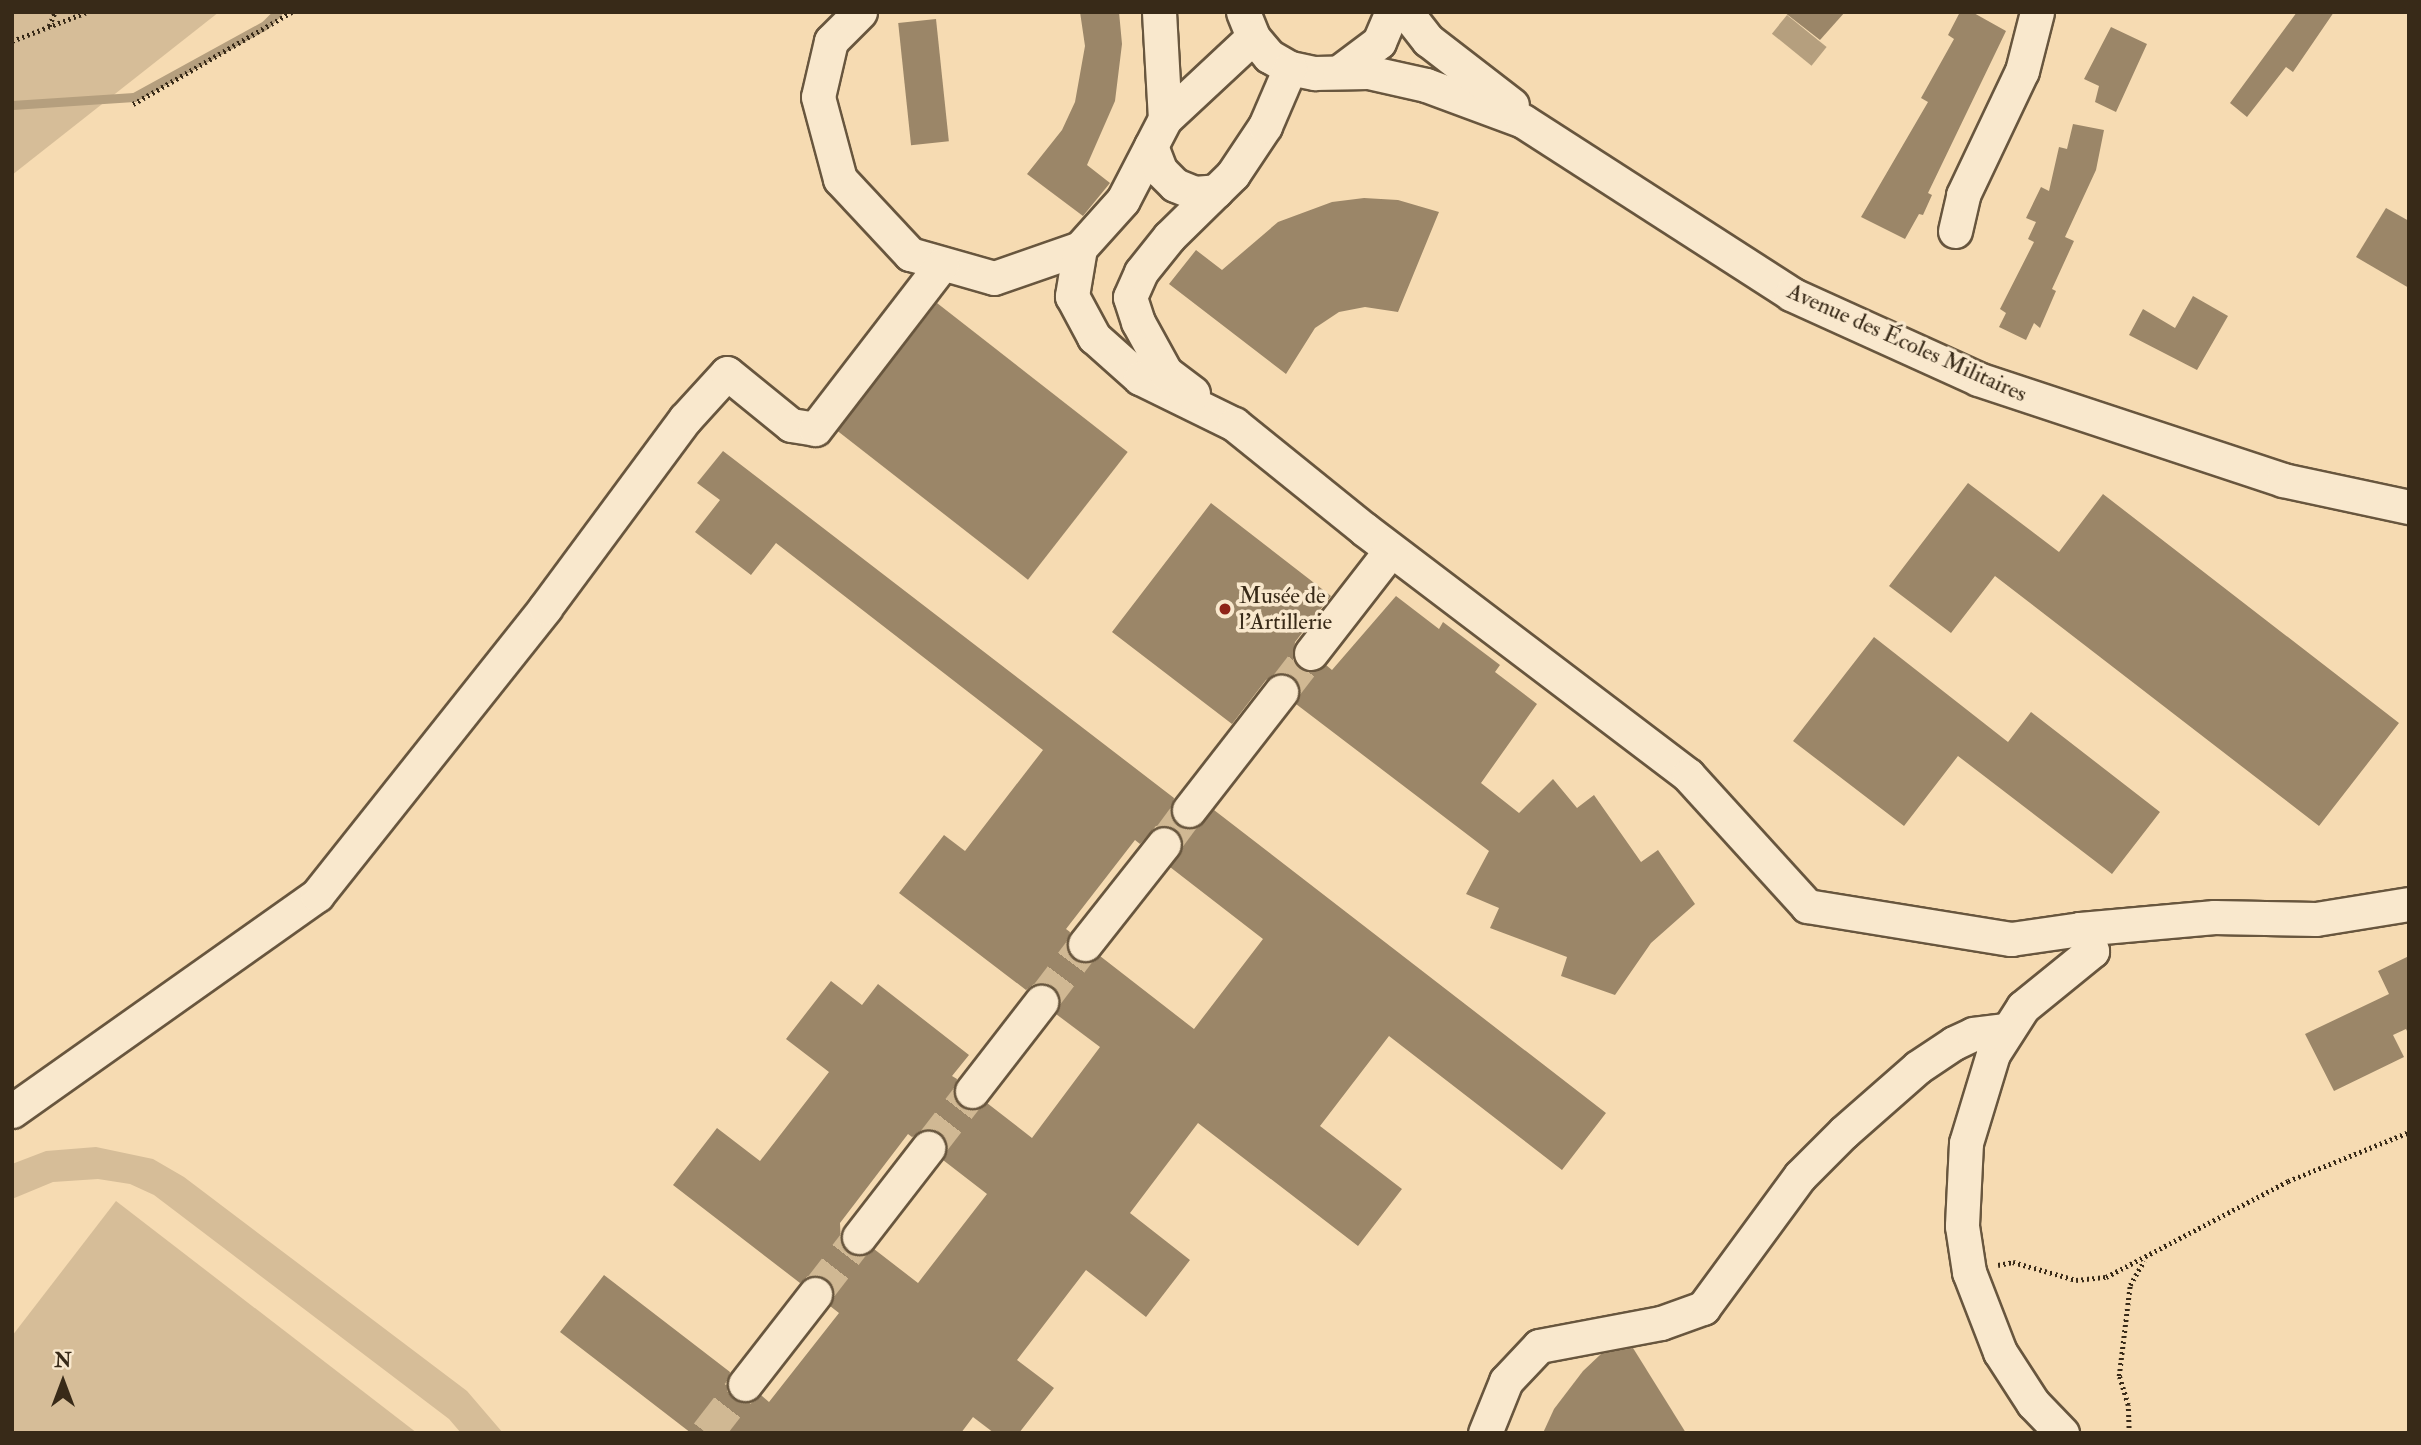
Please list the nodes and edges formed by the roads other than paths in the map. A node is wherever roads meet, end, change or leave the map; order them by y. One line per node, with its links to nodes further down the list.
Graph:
1 (860, 12): 14 (street)
2 (1160, 12): 10 (street)
3 (1392, 12): 8 (street)
4 (1406, 12): 9 (street, Avenue des Écoles Militaires)
5 (2037, 12): 12 (street)
6 (1248, 25): 7 (street); 10 (street)
7 (1290, 68): 8 (street, Avenue des Écoles Militaires); 11 (street)
8 (1339, 72): 9 (street, Avenue des Écoles Militaires)
9 (1524, 121): 16 (street, Avenue des Écoles Militaires)
10 (1158, 132): 11 (street); 13 (street)
11 (1216, 191): 15 (street)
12 (1955, 231)
13 (1080, 248): 14 (street); 15 (street)
14 (942, 264): 28 (street)
15 (1234, 424): 17 (street)
16 (2409, 507)
17 (1391, 550): 18 (street); 23 (street)
18 (1311, 653)
19 (1281, 692): 20 (street)
20 (1189, 810)
21 (1164, 844): 24 (street)
22 (2409, 904): 23 (street)
23 (2080, 929): 26 (street)
24 (1085, 944)
25 (1041, 1002): 27 (street)
26 (2008, 1030): 33 (street); 34 (street)
27 (972, 1091)
28 (12, 1111)
29 (928, 1148): 30 (street)
30 (859, 1237)
31 (815, 1294): 32 (street)
32 (745, 1384)
33 (1485, 1433)
34 (2062, 1433)

